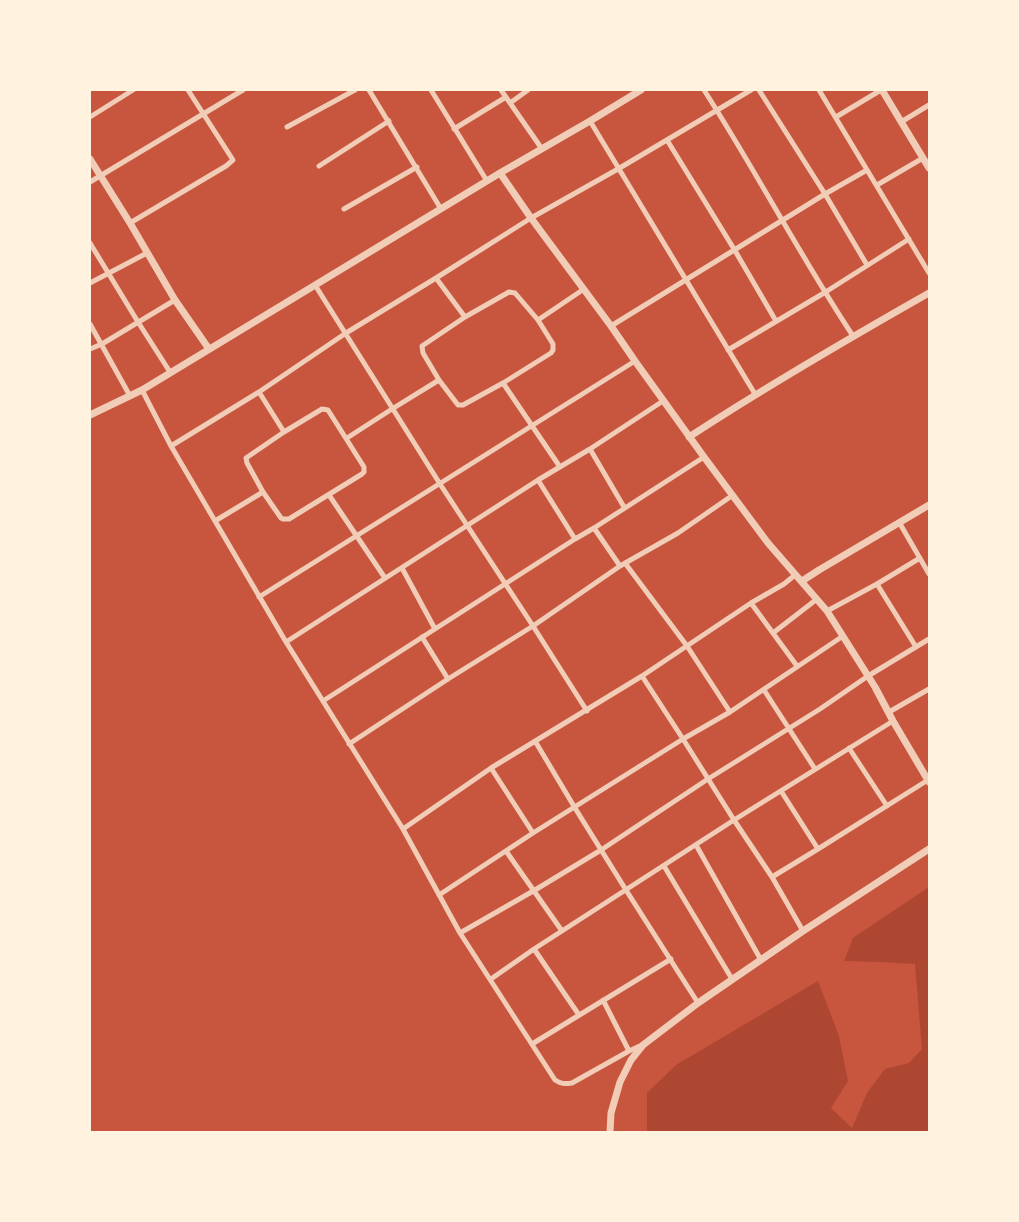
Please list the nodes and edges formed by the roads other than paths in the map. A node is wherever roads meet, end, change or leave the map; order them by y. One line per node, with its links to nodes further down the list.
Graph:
1 (134, 90): 20 (street)
2 (188, 90): 19 (street)
3 (243, 90): 19 (street)
4 (355, 90): 25 (street)
5 (369, 90): 22 (street)
6 (431, 90): 26 (street)
7 (501, 90): 15 (street)
8 (528, 90): 16 (street)
9 (641, 90): 23 (street)
10 (704, 90): 18 (street)
11 (751, 90): 18 (street)
12 (759, 90): 41 (street)
13 (819, 90): 21 (street)
14 (881, 90): 21 (street); 24 (street)
15 (506, 97): 16 (street); 26 (street)
16 (510, 103): 28 (street)
17 (929, 105): 24 (street)
18 (718, 111): 27 (street); 45 (street)
19 (204, 113): 37 (street); 46 (street)
20 (90, 117)
21 (836, 117): 35 (street)
22 (388, 121): 31 (street); 32 (street)
23 (590, 121): 28 (street); 34 (street)
24 (901, 122): 29 (street)
25 (287, 127)
26 (454, 129): 38 (street)
27 (667, 140): 34 (street); 49 (street)
28 (542, 149): 36 (street)
29 (923, 158): 33 (street); 40 (street)
30 (90, 159): 37 (street)
31 (319, 166)
32 (417, 167): 42 (street); 43 (street)
33 (929, 168)
34 (618, 169): 44 (street); 55 (street)
35 (867, 170): 40 (street); 41 (street)
36 (500, 173): 38 (street); 44 (street)
37 (100, 176): 39 (street); 46 (street)
38 (487, 181): 42 (street)
39 (90, 182)
40 (877, 185): 47 (street)
41 (825, 194): 45 (street); 51 (street)
42 (441, 208): 57 (street)
43 (344, 209)
44 (531, 218): 54 (street); 58 (street)
45 (782, 220): 49 (street); 59 (street)
46 (130, 223): 50 (street)
47 (908, 239): 51 (street); 53 (street)
48 (90, 243): 52 (street)
49 (734, 249): 55 (street); 64 (street)
50 (147, 253): 52 (street); 61 (street)
51 (867, 265): 59 (street)
52 (107, 273): 56 (street); 65 (street)
53 (929, 273)
54 (436, 278): 62 (street); 68 (street)
55 (686, 280): 67 (street); 73 (street)
56 (90, 283)
57 (315, 286): 68 (street); 72 (street)
58 (584, 289): 63 (street); 67 (street)
59 (824, 293): 64 (street); 69 (street)
60 (929, 293): 69 (street)
61 (174, 300): 65 (street); 72 (street)
62 (465, 317): 63 (street); 76 (street)
63 (538, 320): 77 (street)
64 (776, 321): 73 (street)
65 (138, 322): 70 (street); 75 (street)
66 (90, 324): 70 (street)
67 (612, 326): 74 (street)
68 (346, 333): 79 (street); 83 (street)
69 (853, 336): 80 (street)
70 (102, 344): 71 (street); 81 (street)
71 (90, 349)
72 (209, 349): 75 (street)
73 (728, 350): 80 (street)
74 (635, 361): 82 (street); 85 (street)
75 (170, 372): 78 (street)
76 (439, 380): 77 (street); 83 (street)
77 (503, 383): 85 (street)
78 (142, 390): 81 (street); 89 (street)
79 (259, 392): 86 (street); 89 (street)
80 (755, 394): 87 (street)
81 (130, 396): 84 (street)
82 (664, 401): 87 (street); 90 (street)
83 (392, 408): 88 (street); 94 (street)
84 (91, 412)
85 (532, 426): 92 (street); 94 (street)
86 (284, 432): 88 (street); 95 (street)
87 (689, 437): 91 (street)
88 (347, 438): 96 (street)
89 (171, 446): 100 (street)
90 (590, 449): 92 (street); 99 (street)
91 (704, 457): 97 (street); 99 (street)
92 (560, 467): 93 (street)
93 (538, 480): 102 (street); 105 (street)
94 (440, 484): 102 (street); 104 (street)
95 (263, 492): 96 (street); 100 (street)
96 (329, 495): 104 (street)
97 (733, 495): 107 (street); 110 (street)
98 (929, 504): 101 (street)
99 (624, 507): 103 (street)
100 (215, 521): 115 (street)
101 (899, 522): 106 (street); 112 (street)
102 (468, 526): 108 (street); 113 (street)
103 (594, 528): 105 (street); 107 (street)
104 (356, 537): 111 (street); 115 (street)
105 (575, 538): 113 (street)
106 (920, 558): 109 (street); 114 (street)
107 (623, 565): 119 (street); 126 (street)
108 (402, 568): 111 (street); 120 (street)
109 (929, 574)
110 (795, 575): 112 (street); 117 (street)
111 (385, 578): 125 (street)
112 (802, 581): 116 (street)
113 (505, 584): 119 (street); 120 (street)
114 (877, 584): 118 (street); 127 (street)
115 (259, 597): 125 (street)
116 (817, 599): 118 (street); 121 (street)
117 (751, 603): 121 (street); 126 (street)
118 (827, 611): 123 (street)
119 (533, 626): 131 (street); 135 (street)
120 (435, 629): 122 (street)
121 (773, 633): 128 (street)
122 (422, 636): 131 (street); 134 (street)
123 (843, 636): 128 (street); 130 (street)
124 (929, 639): 127 (street)
125 (286, 642): 134 (street)
126 (687, 646): 129 (street); 136 (street)
127 (916, 647): 130 (street)
128 (798, 666): 133 (street)
129 (642, 676): 135 (street); 140 (street)
130 (868, 676): 137 (street); 139 (street)
131 (448, 678): 142 (street)
132 (929, 689): 137 (street)
133 (764, 690): 136 (street); 139 (street)
134 (323, 701): 142 (street)
135 (587, 711): 141 (street)
136 (730, 712): 140 (street)
137 (888, 712): 138 (street)
138 (893, 721): 143 (street); 147 (street)
139 (788, 728): 145 (street); 146 (street)
140 (683, 739): 146 (street); 150 (street)
141 (535, 741): 144 (street); 150 (street)
142 (349, 744): 152 (street)
143 (849, 748): 145 (street); 149 (street)
144 (491, 768): 152 (street); 153 (street)
145 (815, 769): 148 (street)
146 (708, 779): 151 (street); 156 (street)
147 (928, 781): 149 (street)
148 (780, 791): 151 (street); 157 (street)
149 (887, 806): 157 (street)
150 (575, 808): 153 (street); 156 (street)
151 (734, 820): 154 (street); 160 (street)
152 (403, 829): 163 (street)
153 (533, 833): 158 (street)
154 (696, 845): 159 (street); 169 (street)
155 (929, 849): 165 (street)
156 (601, 850): 161 (street); 162 (street)
157 (818, 850): 160 (street)
158 (506, 851): 161 (street); 163 (street)
159 (664, 866): 162 (street); 171 (street)
160 (772, 877): 165 (street)
161 (534, 890): 164 (street); 166 (street)
162 (626, 890): 164 (street); 168 (street)
163 (439, 895): 166 (street)
164 (562, 931): 167 (street)
165 (803, 931): 169 (street)
166 (460, 933): 170 (street)
167 (534, 949): 170 (street); 174 (street)
168 (671, 959): 172 (street); 173 (street)
169 (761, 960): 171 (street)
170 (491, 978): 175 (street)
171 (732, 979): 173 (street)
172 (604, 1000): 174 (street); 177 (street)
173 (698, 1003): 176 (street)
174 (579, 1015): 175 (street)
175 (532, 1044): 177 (street)
176 (643, 1044): 177 (street); 178 (street)
177 (629, 1051)
178 (610, 1132)

